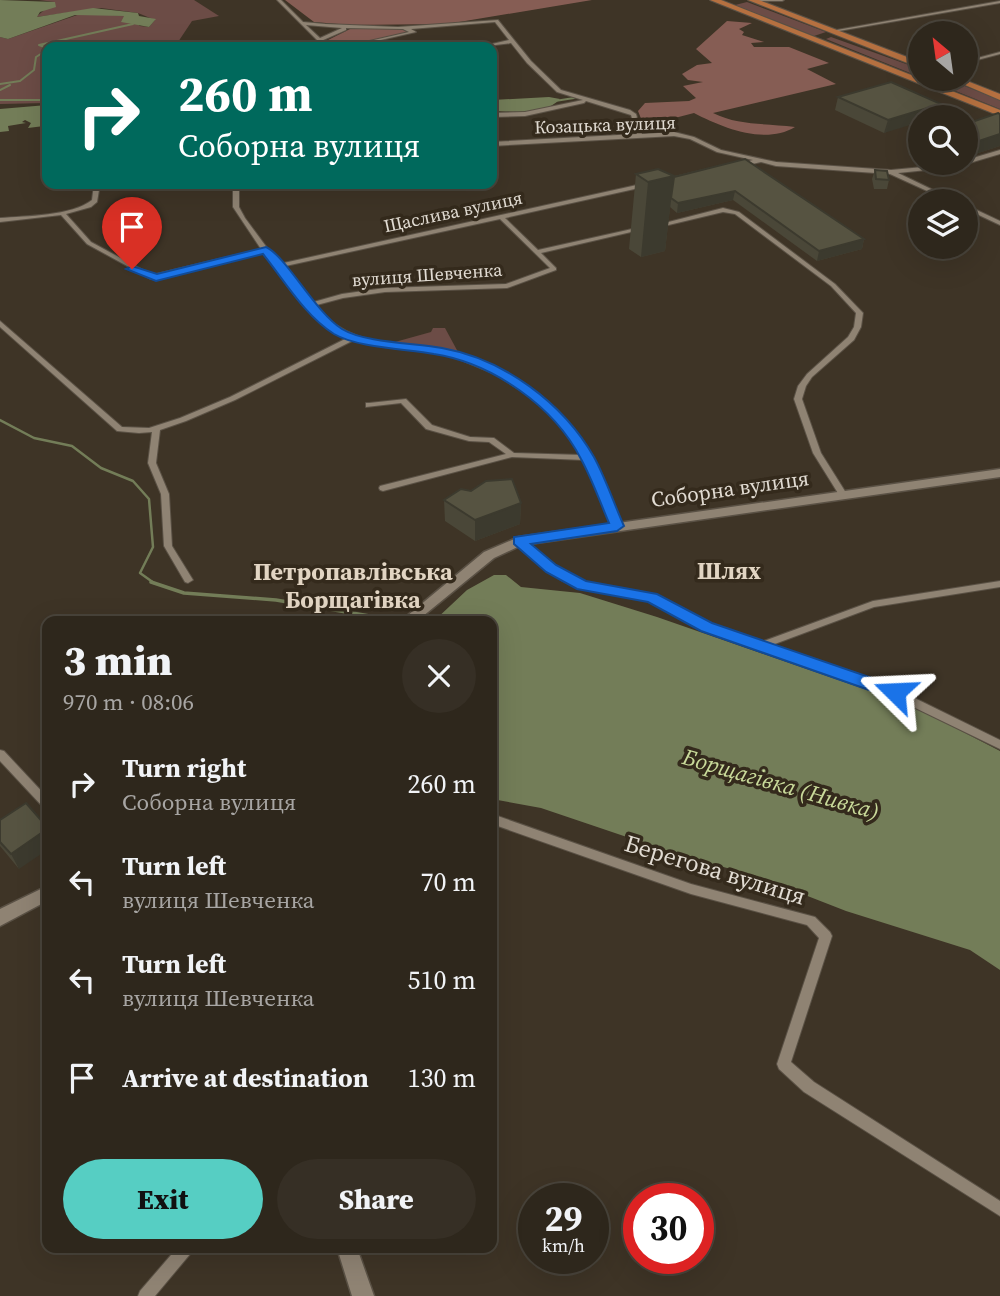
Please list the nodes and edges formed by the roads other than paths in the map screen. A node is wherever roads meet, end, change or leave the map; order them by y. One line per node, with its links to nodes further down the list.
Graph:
1 (279, 0): 7 (street)
2 (715, 0): 3 (highway); 16 (highway)
3 (742, 0)
4 (753, 0): 6 (highway)
5 (1000, 2): 10 (street)
6 (780, 3): 10 (highway)
7 (301, 23): 9 (street); 12 (street)
8 (401, 26): 9 (street); 13 (street); 14 (street)
9 (355, 27): 12 (street)
10 (832, 31): 11 (highway)
11 (854, 39): 16 (highway); 19 (highway)
12 (319, 40)
13 (513, 41): 15 (street); 22 (street)
14 (368, 42)
15 (497, 44)
16 (832, 46): 23 (highway)
17 (1000, 53): 18 (street)
18 (978, 59)
19 (908, 60)
20 (978, 88): 21 (highway)
21 (1000, 97)
22 (588, 100): 24 (street); 25 (street)
23 (1000, 113)
24 (497, 115)
25 (640, 135): 26 (street, Козацька вулиця); 28 (street, Козацька вулиця)
26 (497, 144)
27 (1000, 152): 30 (street)
28 (759, 161): 29 (street); 30 (street, Козацька вулиця)
29 (734, 166)
30 (891, 172): 35 (street)
31 (658, 183): 32 (street, Щаслива вулиця)
32 (633, 188): 36 (street); 40 (street, Щаслива вулиця)
33 (96, 189): 37 (street)
34 (236, 189): 44 (street)
35 (927, 189)
36 (640, 194)
37 (62, 213): 41 (street); 44 (street)
38 (978, 213): 43 (street)
39 (664, 215): 42 (street)
40 (500, 216): 45 (street, вулиця Шевченка); 46 (street, Щаслива вулиця)
41 (0, 220)
42 (673, 222): 45 (street); 56 (street)
43 (1000, 223)
44 (266, 250): 46 (street)
45 (538, 252): 47 (street, вулиця Шевченка)
46 (278, 266): 47 (street)
47 (310, 305): 49 (street)
48 (0, 323): 51 (street)
49 (354, 337): 51 (street); 53 (street)
50 (369, 405): 52 (street)
51 (156, 429): 59 (street)
52 (512, 455): 53 (street); 55 (street)
53 (588, 458): 57 (street)
54 (1000, 473): 56 (main road, Соборна вулиця)
55 (383, 488)
56 (844, 496): 57 (main road, Соборна вулиця)
57 (617, 526): 58 (main road, Соборна вулиця)
58 (519, 541): 61 (main road, Соборна вулиця); 62 (street)
59 (188, 580)
60 (1000, 584): 62 (street)
61 (414, 616)
62 (760, 646): 63 (street)
63 (1000, 746)
64 (0, 754): 65 (street)
65 (42, 799)
66 (497, 821): 69 (street, Берегова вулиця)
67 (42, 896): 68 (main road)
68 (0, 918)
69 (1000, 1209)
70 (182, 1253): 72 (street)
71 (349, 1253): 73 (main road)
72 (145, 1296)
73 (363, 1296)

